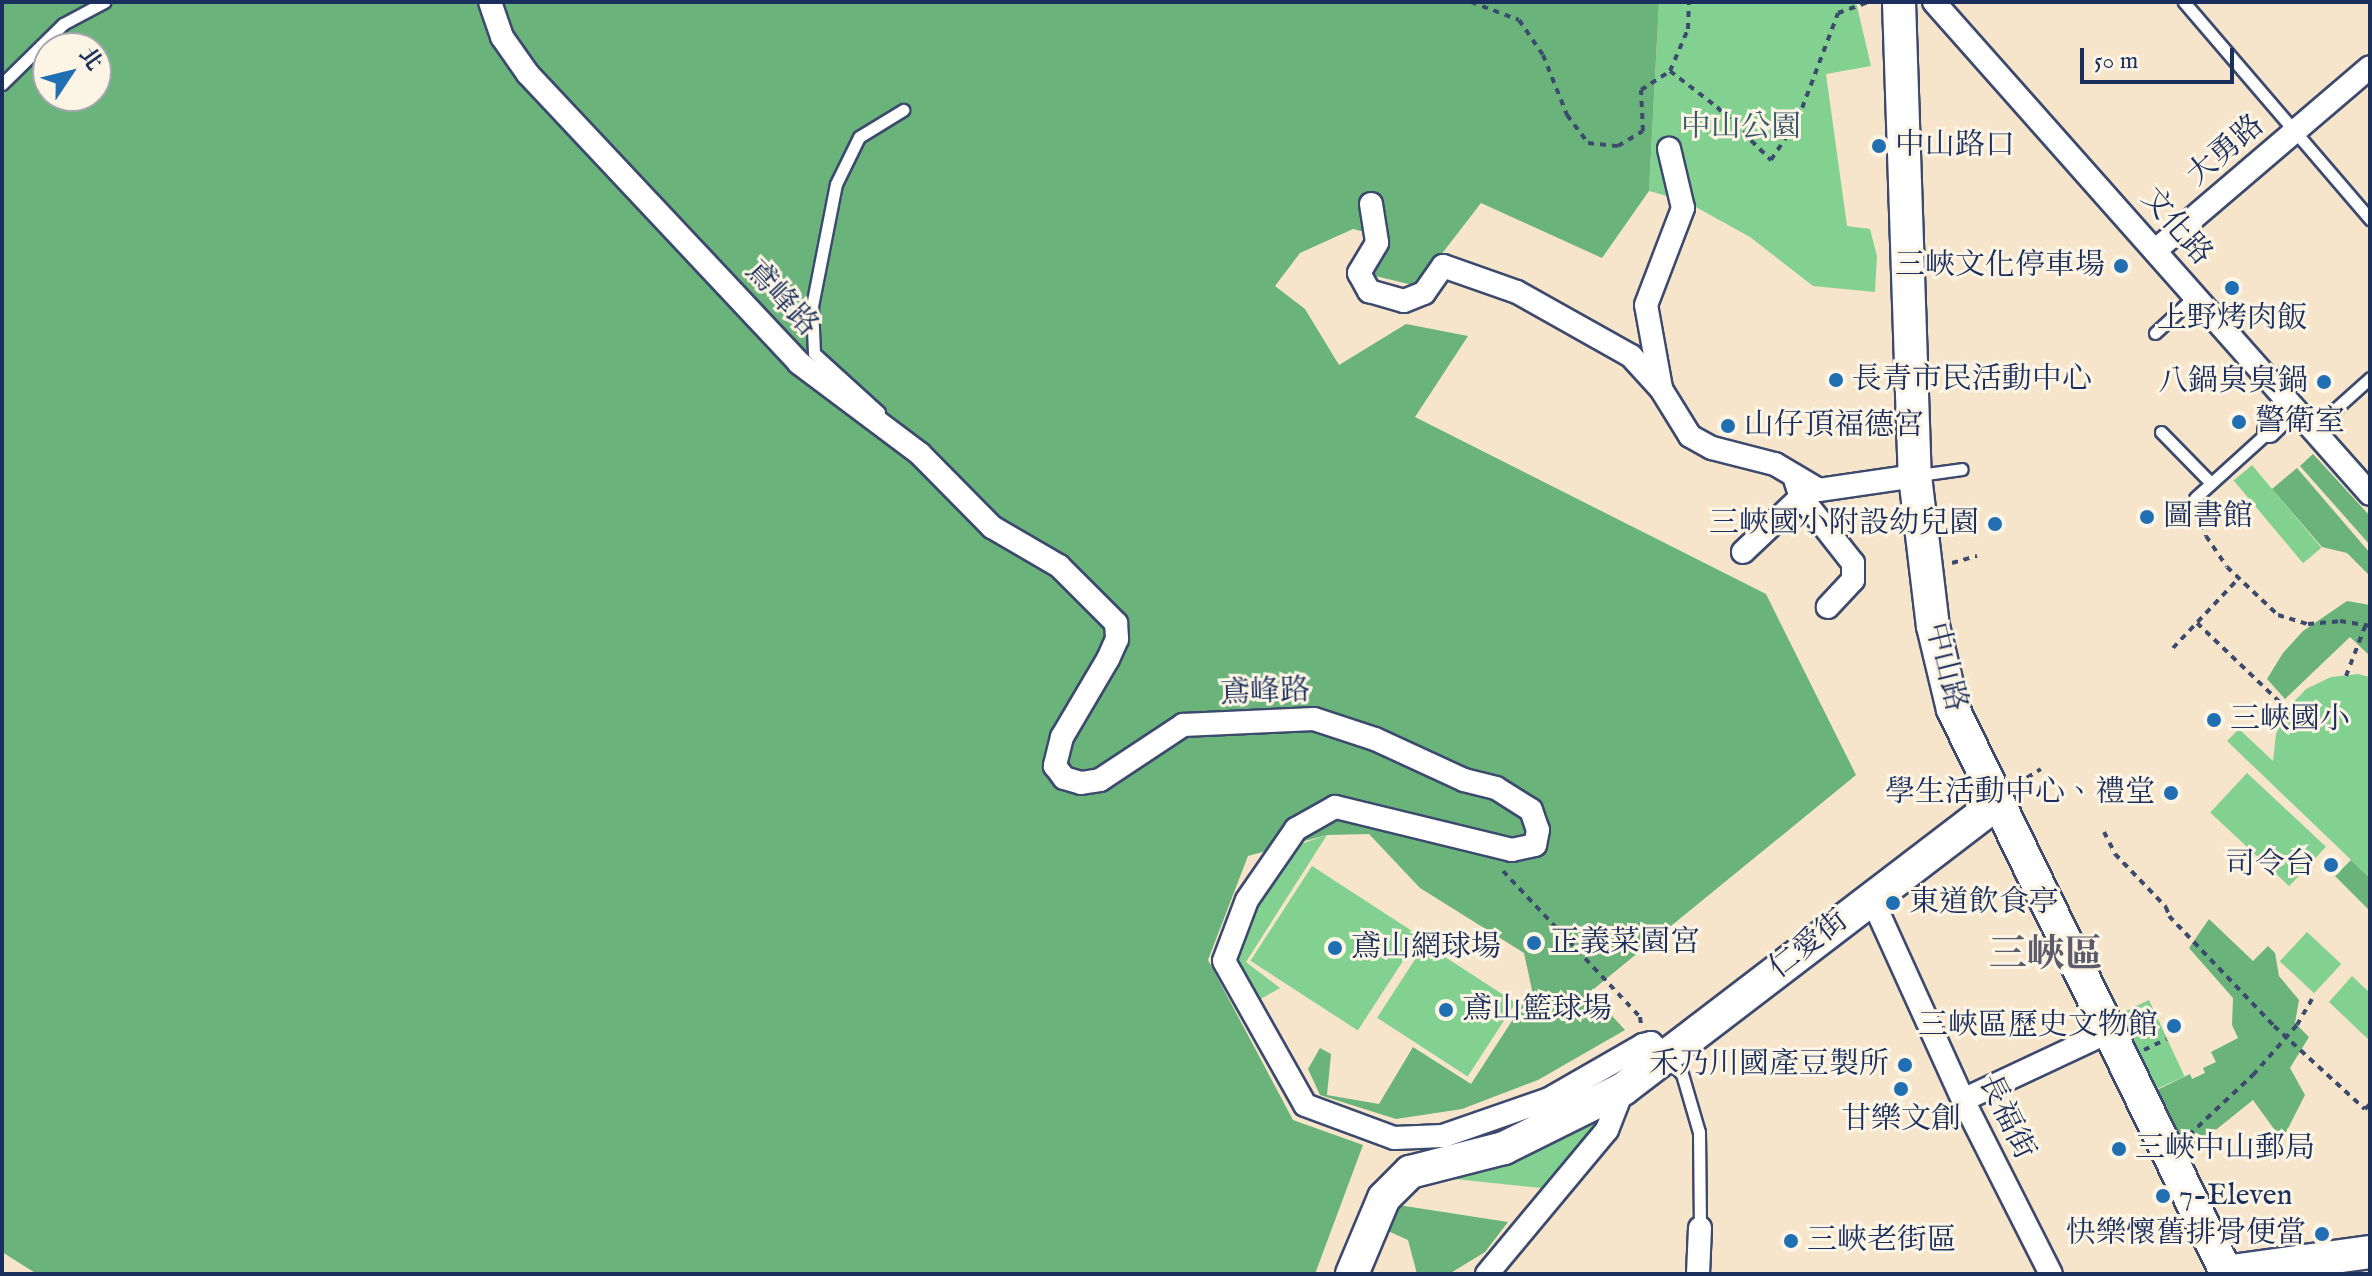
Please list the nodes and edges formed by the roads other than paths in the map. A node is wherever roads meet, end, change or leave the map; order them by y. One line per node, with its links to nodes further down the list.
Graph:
1 (104, 2): 7 (lane)
2 (490, 2): 22 (street, 鳶峰路)
3 (1899, 2): 24 (street, 中山路)
4 (1934, 2): 13 (street, 文化路)
5 (2184, 2): 9 (lane)
6 (2370, 67): 9 (street, 大勇路)
7 (2, 84)
8 (903, 110): 22 (lane)
9 (2295, 131): 12 (lane); 13 (street, 大勇路)
10 (1669, 149): 17 (street)
11 (1371, 204): 17 (street)
12 (2370, 219)
13 (2143, 245): 14 (street, 文化路)
14 (2195, 296): 15 (lane); 18 (street, 文化路)
15 (2155, 333)
16 (2370, 378): 19 (lane)
17 (1661, 389): 26 (street)
18 (2292, 408): 19 (street, 文化路); 20 (street)
19 (2312, 430): 27 (street, 文化路)
20 (2269, 431): 25 (lane)
21 (2161, 432): 25 (lane)
22 (906, 444): 34 (street, 鳶峰路)
23 (1962, 469): 24 (lane)
24 (1915, 476): 26 (street); 31 (street, 中山路)
25 (2211, 483): 28 (lane)
26 (1797, 487): 29 (street); 30 (street)
27 (2370, 494)
28 (2195, 498)
29 (1743, 552)
30 (1828, 607)
31 (1997, 803): 32 (street, 仁愛街); 33 (street, 中山路)
32 (1871, 897): 34 (street, 仁愛街); 36 (street, 長福街)
33 (2110, 1031): 36 (street); 39 (street, 中山路)
34 (1665, 1057): 35 (street, 仁愛街); 37 (lane)
35 (1623, 1089): 40 (street, 仁愛街); 41 (street)
36 (1963, 1100): 43 (street, 長福街)
37 (1700, 1228): 42 (street)
38 (2370, 1252): 39 (street)
39 (2219, 1273)
40 (1352, 1274)
41 (1487, 1274)
42 (1698, 1274)
43 (2051, 1274)

